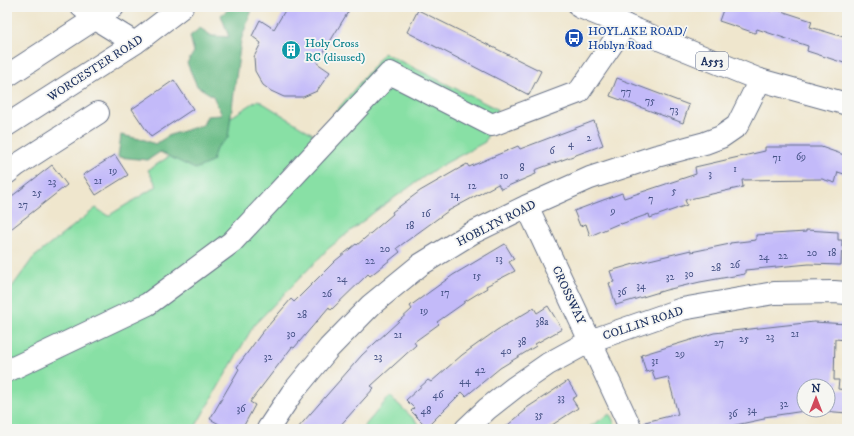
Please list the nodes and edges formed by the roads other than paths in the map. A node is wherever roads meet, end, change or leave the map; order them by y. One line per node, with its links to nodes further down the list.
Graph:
1 (113, 7): 4 (street)
2 (182, 7): 6 (street, WORCESTER ROAD)
3 (580, 7): 5 (street, A553)
4 (89, 13): 6 (street); 7 (street)
5 (625, 25): 8 (street, A553); 16 (street)
6 (134, 43): 11 (street, WORCESTER ROAD)
7 (7, 76)
8 (760, 80): 9 (street, A553); 13 (street, HOBLYN ROAD)
9 (847, 104)
10 (98, 113): 12 (street)
11 (7, 125)
12 (7, 173)
13 (527, 206): 15 (street, CROSSWAY); 17 (street, HOBLYN ROAD)
14 (847, 293): 15 (street, COLLIN ROAD)
15 (590, 340): 18 (street, COLLIN ROAD); 19 (street, CROSSWAY)
16 (7, 371)
17 (268, 429)
18 (466, 429)
19 (631, 429)

